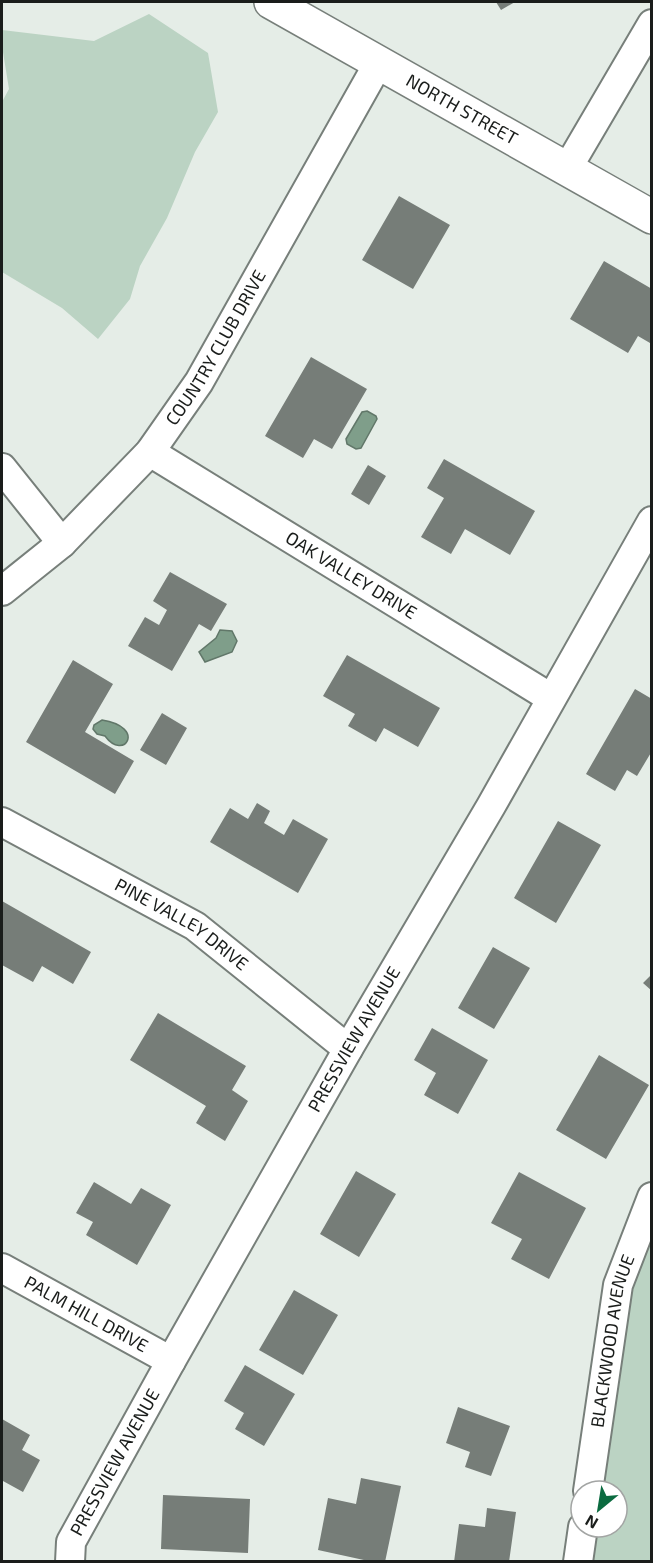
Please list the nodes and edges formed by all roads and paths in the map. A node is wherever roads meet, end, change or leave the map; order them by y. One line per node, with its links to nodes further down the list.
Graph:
1 (271, 2): 3 (street, NORTH STREET)
2 (651, 24): 4 (street)
3 (378, 64): 4 (street, NORTH STREET); 6 (street, COUNTRY CLUB DRIVE)
4 (567, 169): 5 (street, NORTH STREET)
5 (651, 217)
6 (150, 452): 9 (street, COUNTRY CLUB DRIVE); 11 (street, OAK VALLEY DRIVE)
7 (2, 468): 9 (street)
8 (651, 521): 11 (street, PRESSVIEW AVENUE)
9 (62, 543): 10 (street, COUNTRY CLUB DRIVE)
10 (2, 591)
11 (551, 698): 13 (street, PRESSVIEW AVENUE)
12 (2, 822): 13 (street, PINE VALLEY DRIVE)
13 (348, 1049): 16 (street, PRESSVIEW AVENUE)
14 (651, 1197): 17 (street, BLACKWOOD AVENUE)
15 (2, 1268): 16 (street, PALM HILL DRIVE)
16 (171, 1361): 19 (street, PRESSVIEW AVENUE)
17 (590, 1479)
18 (581, 1539): 20 (street)
19 (70, 1562)
20 (578, 1562)

